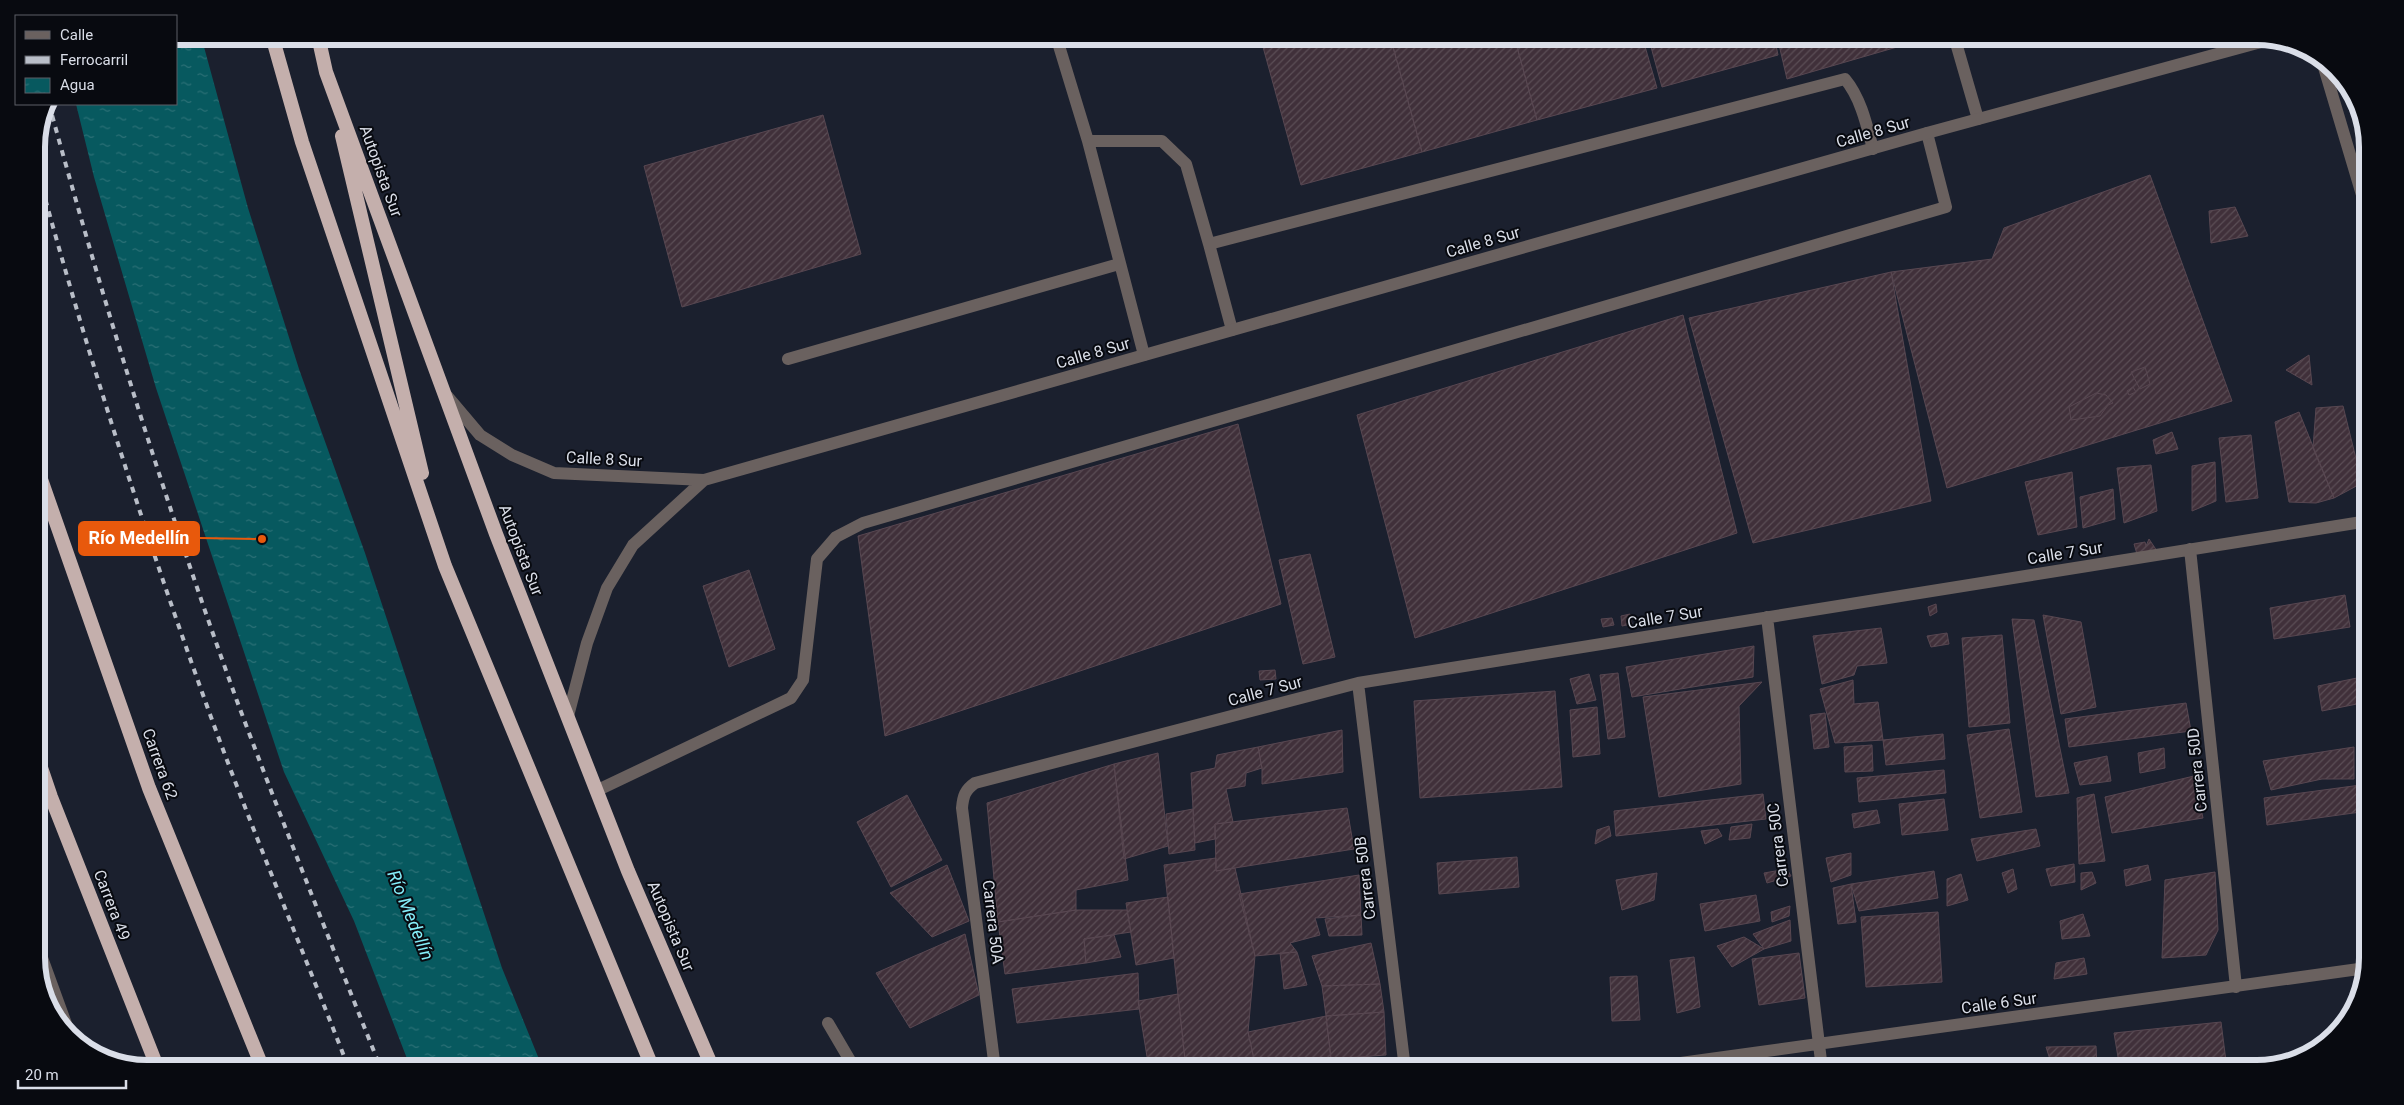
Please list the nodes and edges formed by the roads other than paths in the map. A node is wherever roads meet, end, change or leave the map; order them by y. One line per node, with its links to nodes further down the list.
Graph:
1 (275, 45): 23 (highway)
2 (320, 45): 7 (highway, Autopista Sur)
3 (1059, 45): 10 (street)
4 (1957, 45): 8 (street)
5 (2250, 45): 8 (street, Calle 8 Sur)
6 (2325, 71): 12 (street)
7 (326, 72): 18 (highway, Autopista Sur); 23 (highway)
8 (1978, 119): 9 (street, Calle 8 Sur)
9 (1927, 133): 11 (street, Calle 8 Sur); 29 (street)
10 (1088, 141): 13 (street); 14 (street)
11 (1873, 149): 13 (street); 15 (street, Calle 8 Sur)
12 (2359, 186)
13 (1209, 244): 15 (street)
14 (1119, 264): 16 (street); 17 (street)
15 (1232, 330): 16 (street, Calle 8 Sur)
16 (1144, 355): 19 (street, Calle 8 Sur)
17 (788, 359)
18 (442, 391): 19 (street, Calle 8 Sur); 26 (highway, Autopista Sur)
19 (704, 480): 26 (street, Calle 8 Sur)
20 (45, 492): 37 (highway, Carrera 62)
21 (2359, 522): 22 (street, Calle 7 Sur)
22 (2190, 549): 24 (street, Calle 7 Sur); 32 (street, Carrera 50D)
23 (444, 566): 38 (highway)
24 (1767, 618): 25 (street, Calle 7 Sur); 35 (street, Carrera 50C)
25 (1358, 683): 28 (street, Calle 7 Sur); 42 (street, Carrera 50B)
26 (568, 716): 29 (highway, Autopista Sur)
27 (45, 778): 36 (highway, Carrera 49)
28 (975, 784): 41 (street, Carrera 50A)
29 (598, 790): 39 (highway, Autopista Sur)
30 (2358, 969): 32 (street, Calle 6 Sur)
31 (46, 970): 33 (street)
32 (2236, 986): 35 (street, Calle 6 Sur)
33 (63, 1016)
34 (828, 1023): 40 (street)
35 (1818, 1044): 43 (street, Calle 6 Sur); 44 (street, Carrera 50C)
36 (154, 1060)
37 (259, 1060)
38 (648, 1060)
39 (709, 1060)
40 (850, 1060)
41 (994, 1060)
42 (1404, 1060)
43 (1702, 1060)
44 (1821, 1060)

